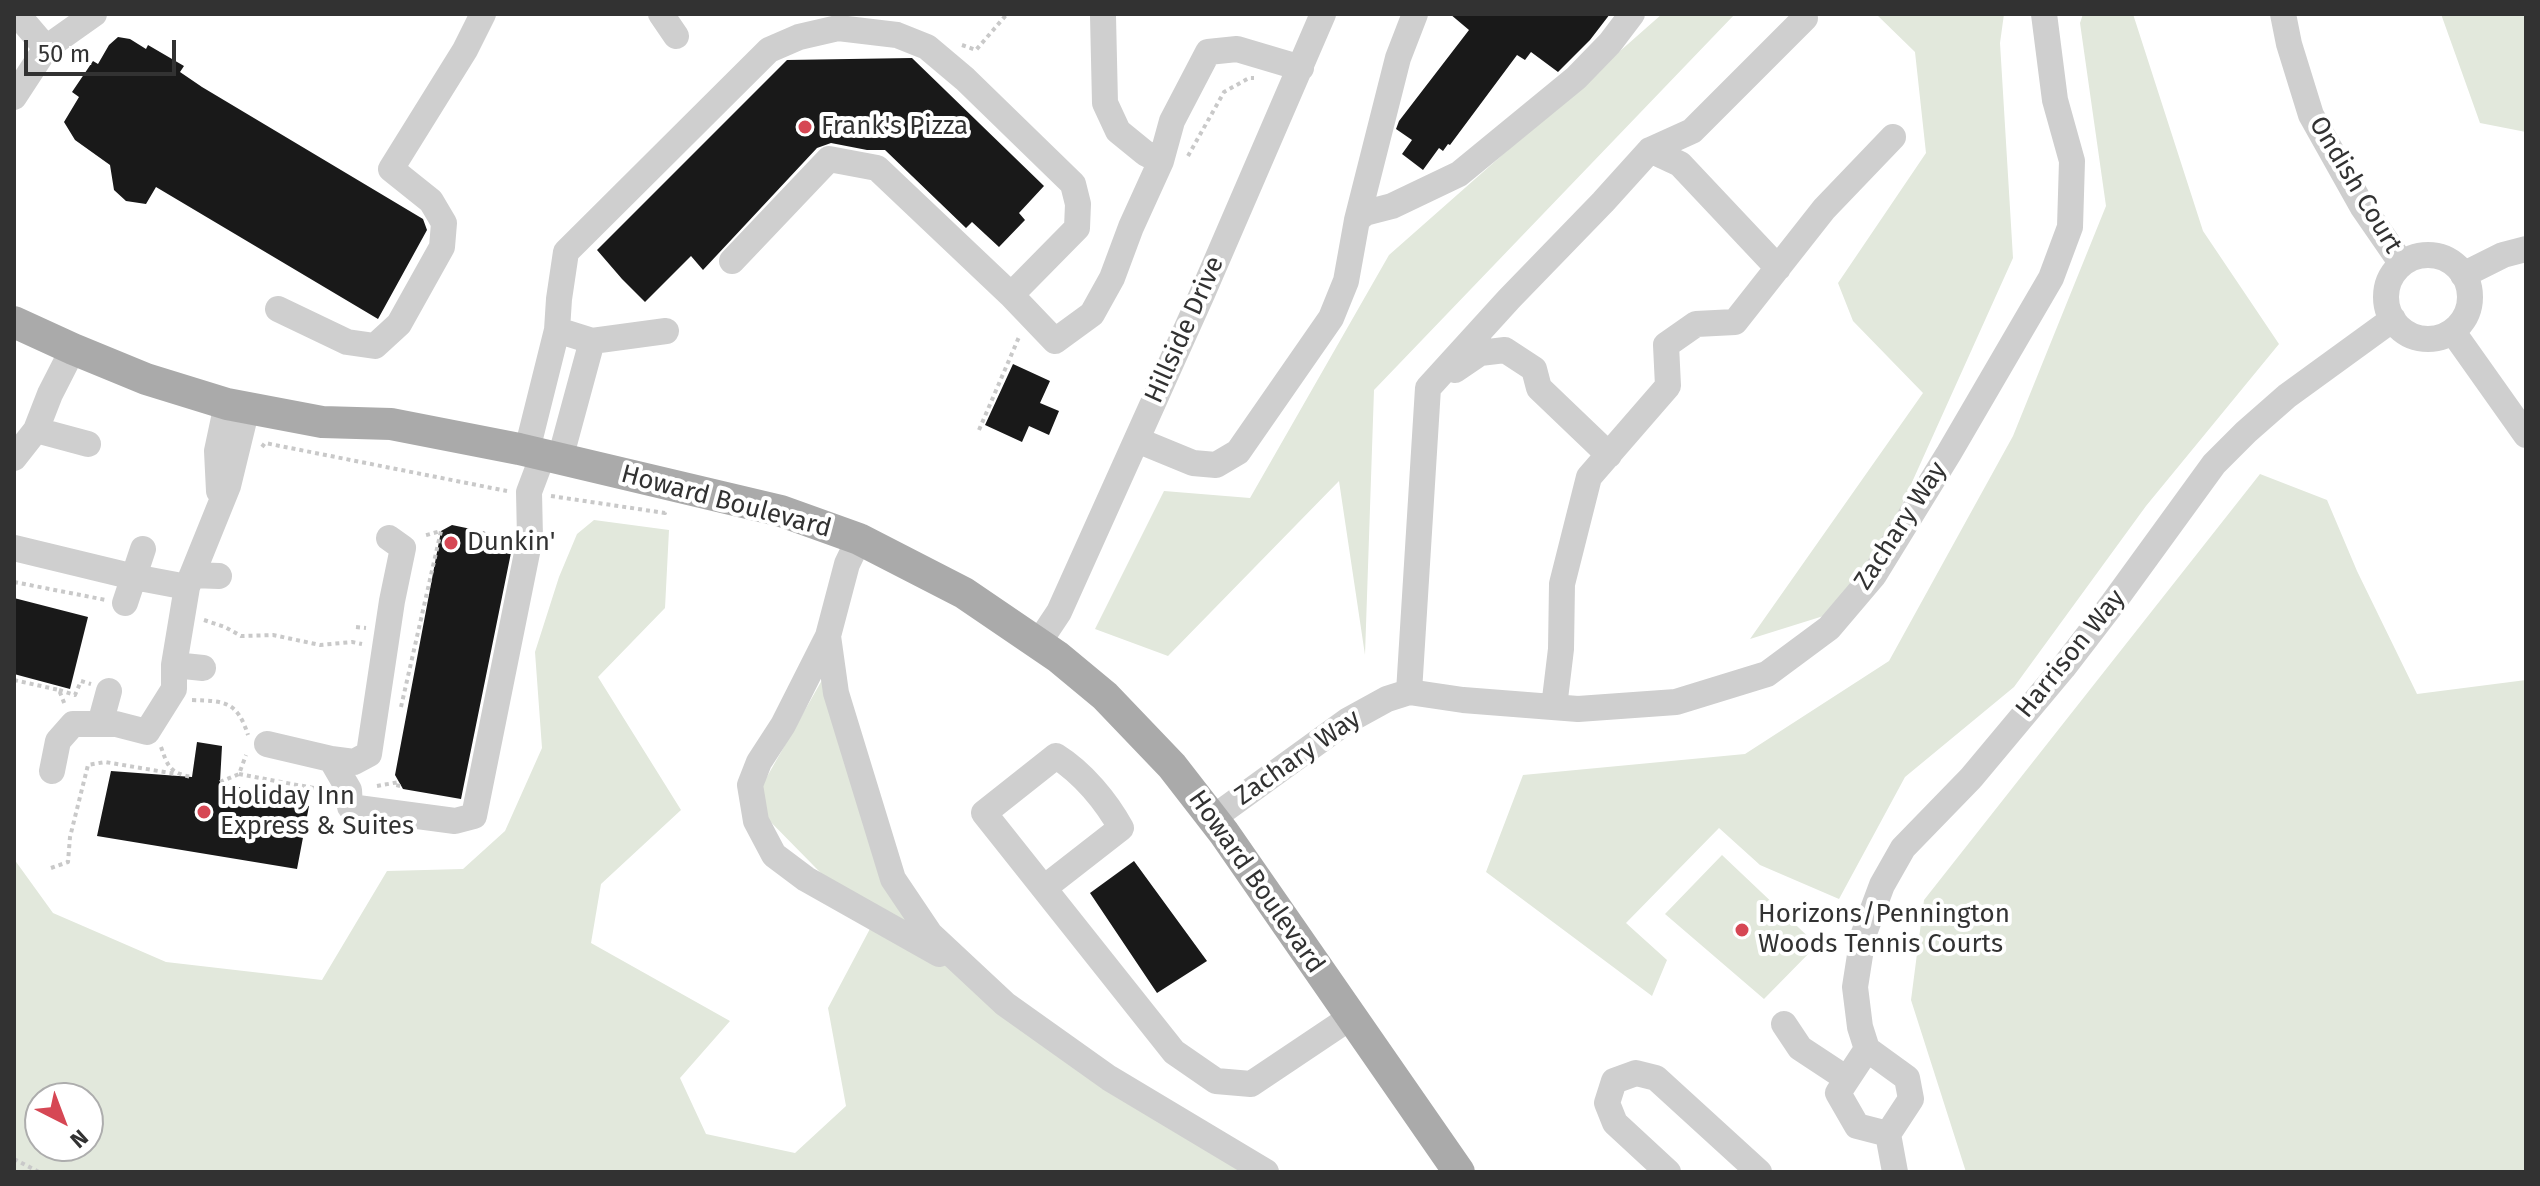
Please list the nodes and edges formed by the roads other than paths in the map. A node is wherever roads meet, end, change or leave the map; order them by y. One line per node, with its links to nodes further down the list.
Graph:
1 (17, 14): 13 (street)
2 (94, 14): 13 (street)
3 (483, 14): 26 (street)
4 (661, 14): 12 (street)
5 (1323, 14): 14 (street, Hillside Drive)
6 (1415, 14): 19 (street)
7 (1632, 14): 19 (street)
8 (2044, 14): 57 (street, Zachary Way)
9 (2283, 14): 22 (street, Ondish Court)
10 (1103, 16): 18 (street)
11 (1805, 18): 17 (street)
12 (676, 36)
13 (46, 48): 15 (street)
14 (1301, 68): 18 (street); 38 (street, Hillside Drive)
15 (14, 97)
16 (1893, 137): 23 (street)
17 (1650, 150): 23 (street); 34 (street)
18 (1161, 161): 25 (street)
19 (1357, 220): 38 (street)
20 (2526, 249): 24 (street)
21 (732, 261): 25 (street)
22 (2402, 264): 24 (street); 27 (street)
23 (1778, 268): 41 (street)
24 (2463, 275): 31 (street)
25 (1011, 295): 29 (street)
26 (278, 309)
27 (2393, 319): 31 (street); 67 (street, Harrison Way)
28 (14, 322): 33 (main road, Howard Boulevard)
29 (557, 330): 32 (street); 40 (street)
30 (666, 331): 32 (street)
31 (2453, 332): 37 (street)
32 (592, 341): 40 (street)
33 (73, 349): 35 (main road, Howard Boulevard); 36 (street)
34 (1428, 388): 41 (street); 56 (street)
35 (237, 406): 40 (main road, Howard Boulevard); 49 (street)
36 (36, 430): 39 (street); 42 (street)
37 (2526, 435)
38 (1137, 440): 52 (street, Hillside Drive)
39 (88, 444)
40 (543, 455): 44 (main road, Howard Boulevard); 60 (street)
41 (1609, 455): 57 (street)
42 (14, 458)
43 (389, 538): 60 (street)
44 (859, 539): 51 (street); 52 (main road, Howard Boulevard)
45 (14, 548): 48 (street)
46 (143, 549): 48 (street)
47 (219, 576): 49 (street)
48 (134, 577): 49 (street); 50 (street)
49 (189, 581): 53 (street)
50 (125, 603)
51 (828, 636): 64 (street); 64 (street)
52 (1039, 642): 62 (main road, Howard Boulevard)
53 (174, 665): 54 (street); 58 (street)
54 (203, 668)
55 (109, 691): 58 (street)
56 (1409, 692): 57 (street, Zachary Way); 62 (street, Zachary Way)
57 (1554, 707)
58 (100, 724): 61 (street)
59 (254, 745): 60 (street)
60 (331, 759)
61 (52, 771)
62 (1213, 818): 65 (main road, Howard Boulevard)
63 (1044, 888): 63 (street); 65 (street)
64 (971, 972): 70 (street)
65 (1351, 1017): 71 (main road, Howard Boulevard)
66 (1784, 1024): 68 (street)
67 (1867, 1049): 68 (street); 69 (street)
68 (1847, 1079): 69 (street)
69 (1888, 1134): 74 (street)
70 (1266, 1172)
71 (1459, 1172)
72 (1668, 1172): 73 (street)
73 (1759, 1172)
74 (1895, 1172)

